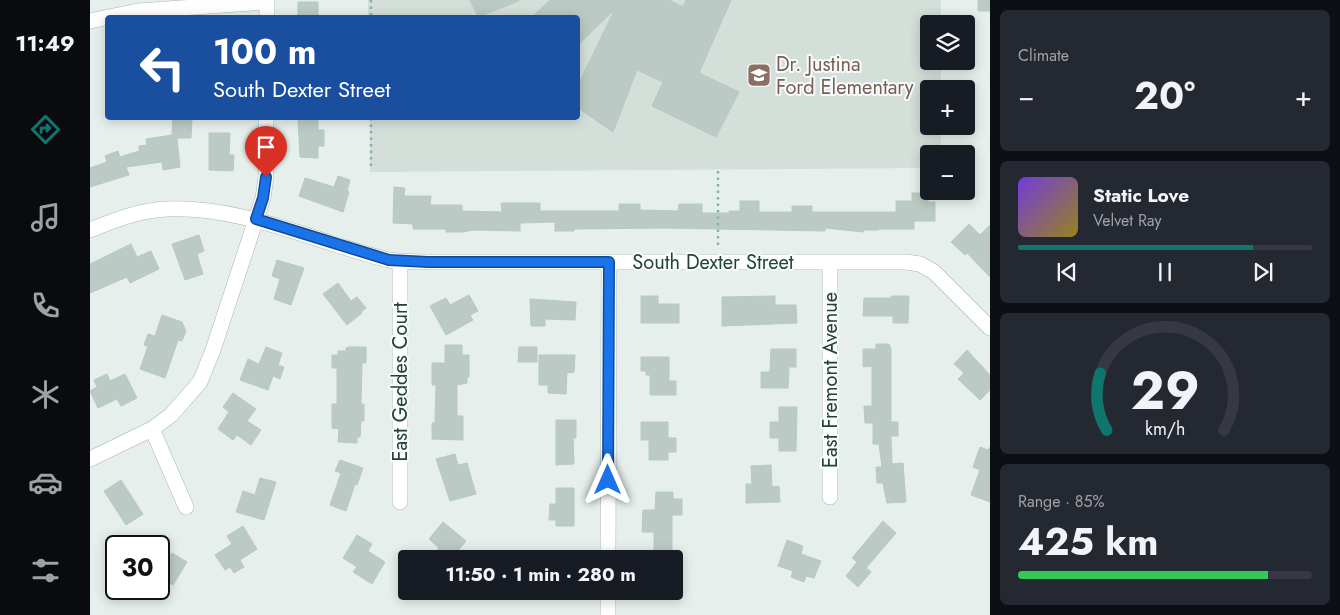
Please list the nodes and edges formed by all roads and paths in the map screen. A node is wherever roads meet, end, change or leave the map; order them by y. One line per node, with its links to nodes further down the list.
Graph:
1 (371, 0): 5 (path)
2 (267, 1): 3 (street); 4 (street)
3 (119, 15)
4 (267, 15)
5 (371, 15)
6 (105, 18): 7 (street)
7 (90, 21)
8 (266, 120): 12 (street)
9 (371, 120): 10 (path)
10 (372, 167)
11 (718, 171): 16 (path)
12 (256, 219): 13 (street, South Dexter Street); 14 (street, South Dexter Street); 19 (street)
13 (90, 230)
14 (400, 261): 15 (street, South Dexter Street); 22 (street, East Geddes Court)
15 (609, 262): 16 (street, South Dexter Street); 24 (street)
16 (718, 263): 17 (street, South Dexter Street)
17 (830, 263): 18 (street, South Dexter Street); 21 (street, East Fremont Avenue)
18 (990, 328)
19 (152, 429): 20 (street); 23 (street)
20 (90, 459)
21 (830, 497)
22 (400, 502)
23 (186, 508)
24 (608, 550)
25 (608, 600): 26 (street)
26 (608, 615)

